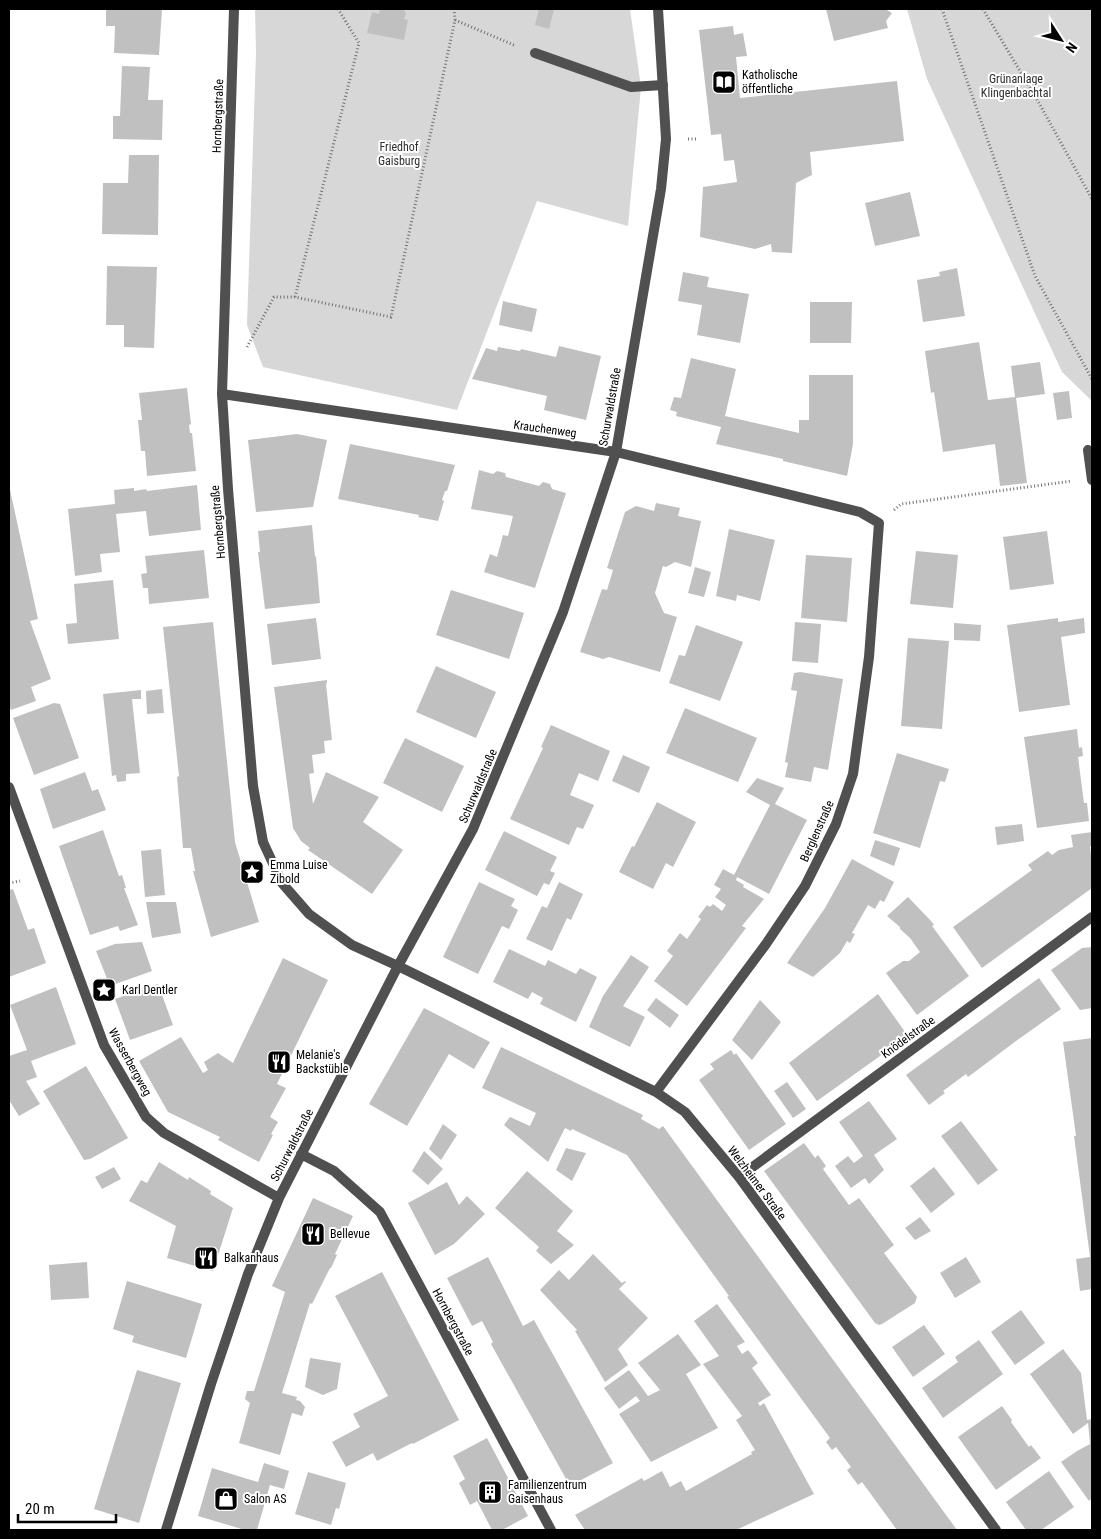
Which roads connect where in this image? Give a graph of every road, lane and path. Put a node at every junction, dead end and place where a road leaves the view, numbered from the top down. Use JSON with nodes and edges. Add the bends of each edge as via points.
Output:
{"nodes":[{"id":1,"x":234,"y":9,"type":"edge"},
{"id":2,"x":338,"y":9,"type":"edge"},
{"id":3,"x":454,"y":9,"type":"edge"},
{"id":4,"x":658,"y":9,"type":"edge"},
{"id":5,"x":942,"y":9,"type":"edge"},
{"id":6,"x":982,"y":9,"type":"edge"},
{"id":7,"x":455,"y":20,"type":"junction"},
{"id":8,"x":535,"y":53,"type":"joint"},
{"id":9,"x":663,"y":85,"type":"junction"},
{"id":10,"x":1092,"y":199,"type":"edge"},
{"id":11,"x":295,"y":297,"type":"junction"},
{"id":12,"x":243,"y":354,"type":"dead end"},
{"id":13,"x":1092,"y":378,"type":"edge"},
{"id":14,"x":222,"y":394,"type":"junction"},
{"id":15,"x":1088,"y":450,"type":"dead end"},
{"id":16,"x":616,"y":452,"type":"junction"},
{"id":17,"x":1092,"y":479,"type":"edge"},
{"id":18,"x":879,"y":524,"type":"junction"},
{"id":19,"x":9,"y":787,"type":"edge"},
{"id":20,"x":1092,"y":917,"type":"edge"},
{"id":21,"x":398,"y":966,"type":"junction"},
{"id":22,"x":656,"y":1092,"type":"junction"},
{"id":23,"x":301,"y":1154,"type":"junction"},
{"id":24,"x":738,"y":1177,"type":"junction"},
{"id":25,"x":280,"y":1198,"type":"junction"},
{"id":26,"x":166,"y":1530,"type":"edge"},
{"id":27,"x":551,"y":1530,"type":"edge"},
{"id":28,"x":996,"y":1530,"type":"edge"}],
"edges":[{"from":1,"to":14,"type":"street","name":"Hornbergstraße"},
{"from":2,"to":11,"type":"path","via":[[358,43]]},
{"from":3,"to":7,"type":"path"},
{"from":4,"to":9,"type":"street","name":"Schurwaldstraße"},
{"from":5,"to":13,"type":"path","via":[[1035,276]]},
{"from":6,"to":10,"type":"path"},
{"from":7,"to":8,"type":"path"},
{"from":7,"to":11,"type":"path","via":[[391,317]]},
{"from":8,"to":9,"type":"street","via":[[631,87]]},
{"from":9,"to":16,"type":"street","name":"Schurwaldstraße","via":[[666,139],[661,189]]},
{"from":11,"to":12,"type":"path","via":[[274,297]]},
{"from":14,"to":16,"type":"street","name":"Krauchenweg"},
{"from":14,"to":21,"type":"street","name":"Hornbergstraße","via":[[253,786],[263,842],[282,883],[309,914],[352,945]]},
{"from":15,"to":17,"type":"street"},
{"from":16,"to":18,"type":"street","name":"Krauchenweg","via":[[860,512]]},
{"from":16,"to":21,"type":"street","name":"Schurwaldstraße","via":[[563,612],[473,830]]},
{"from":17,"to":18,"type":"path","via":[[901,504]]},
{"from":18,"to":22,"type":"street","name":"Berglenstraße","via":[[869,657],[853,774],[836,824],[806,886]]},
{"from":19,"to":25,"type":"street","name":"Wasserbergweg","via":[[104,1045],[146,1117],[164,1133]]},
{"from":20,"to":24,"type":"street","name":"Knödelstraße"},
{"from":21,"to":22,"type":"street","name":"Welzheimer Straße"},
{"from":21,"to":23,"type":"street","name":"Schurwaldstraße"},
{"from":22,"to":24,"type":"street","name":"Welzheimer Straße","via":[[685,1112]]},
{"from":23,"to":25,"type":"street","name":"Schurwaldstraße"},
{"from":23,"to":27,"type":"street","name":"Hornbergstraße","via":[[334,1171],[380,1212]]},
{"from":24,"to":28,"type":"street","name":"Welzheimer Straße"},
{"from":25,"to":26,"type":"street","name":"Schurwaldstraße","via":[[248,1274]]}]}
